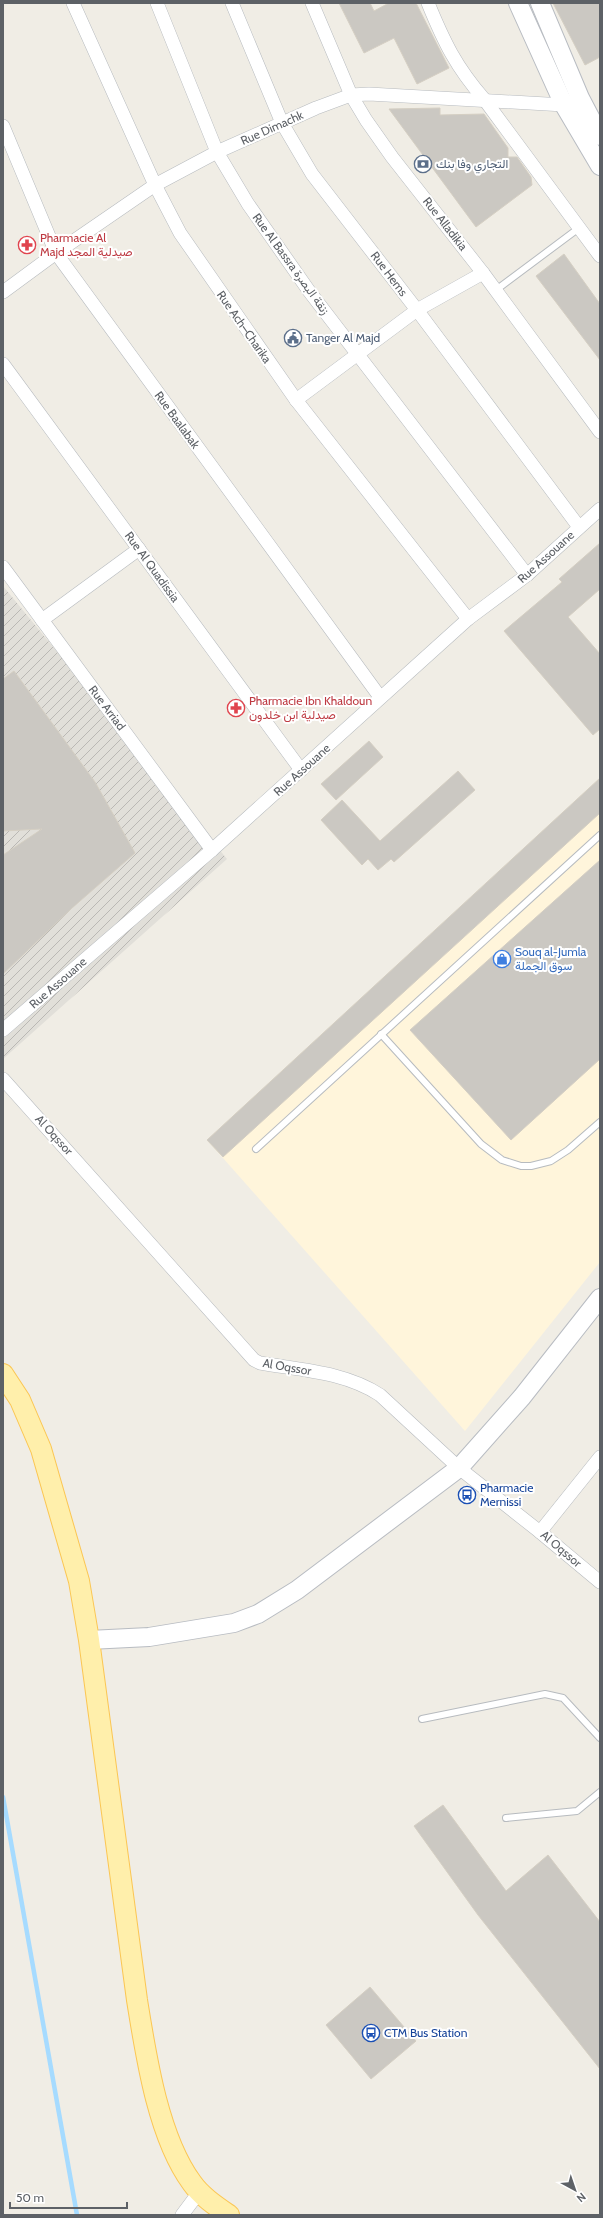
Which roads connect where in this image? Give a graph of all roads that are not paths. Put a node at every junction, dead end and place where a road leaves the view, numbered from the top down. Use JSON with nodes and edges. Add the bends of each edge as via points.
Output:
{"nodes":[{"id":1,"x":73,"y":3,"type":"edge"},
{"id":2,"x":157,"y":3,"type":"edge"},
{"id":3,"x":232,"y":3,"type":"edge"},
{"id":4,"x":312,"y":3,"type":"edge"},
{"id":5,"x":428,"y":3,"type":"edge"},
{"id":6,"x":518,"y":3,"type":"edge"},
{"id":7,"x":540,"y":3,"type":"edge"},
{"id":8,"x":351,"y":95,"type":"junction"},
{"id":9,"x":484,"y":99,"type":"junction"},
{"id":10,"x":572,"y":101,"type":"junction"},
{"id":11,"x":282,"y":123,"type":"junction"},
{"id":12,"x":3,"y":126,"type":"edge"},
{"id":13,"x":600,"y":136,"type":"edge"},
{"id":14,"x":217,"y":152,"type":"junction"},
{"id":15,"x":600,"y":166,"type":"edge"},
{"id":16,"x":155,"y":185,"type":"junction"},
{"id":17,"x":579,"y":228,"type":"junction"},
{"id":18,"x":56,"y":253,"type":"junction"},
{"id":19,"x":600,"y":256,"type":"edge"},
{"id":20,"x":483,"y":273,"type":"junction"},
{"id":21,"x":496,"y":290,"type":"junction"},
{"id":22,"x":3,"y":292,"type":"edge"},
{"id":23,"x":417,"y":310,"type":"junction"},
{"id":24,"x":357,"y":355,"type":"junction"},
{"id":25,"x":3,"y":364,"type":"edge"},
{"id":26,"x":296,"y":400,"type":"junction"},
{"id":27,"x":600,"y":432,"type":"edge"},
{"id":28,"x":600,"y":509,"type":"edge"},
{"id":29,"x":579,"y":527,"type":"junction"},
{"id":30,"x":139,"y":549,"type":"junction"},
{"id":31,"x":3,"y":567,"type":"edge"},
{"id":32,"x":527,"y":575,"type":"junction"},
{"id":33,"x":468,"y":619,"type":"junction"},
{"id":34,"x":42,"y":620,"type":"junction"},
{"id":35,"x":380,"y":697,"type":"junction"},
{"id":36,"x":302,"y":770,"type":"junction"},
{"id":37,"x":600,"y":834,"type":"edge"},
{"id":38,"x":212,"y":850,"type":"junction"},
{"id":39,"x":3,"y":1030,"type":"edge"},
{"id":40,"x":381,"y":1034,"type":"junction"},
{"id":41,"x":3,"y":1079,"type":"edge"},
{"id":42,"x":600,"y":1122,"type":"edge"},
{"id":43,"x":256,"y":1149,"type":"dead end"},
{"id":44,"x":600,"y":1298,"type":"edge"},
{"id":45,"x":3,"y":1374,"type":"edge"},
{"id":46,"x":598,"y":1462,"type":"edge"},
{"id":47,"x":459,"y":1468,"type":"junction"},
{"id":48,"x":540,"y":1532,"type":"junction"},
{"id":49,"x":600,"y":1582,"type":"edge"},
{"id":50,"x":89,"y":1640,"type":"junction"},
{"id":51,"x":422,"y":1719,"type":"dead end"},
{"id":52,"x":600,"y":1738,"type":"edge"},
{"id":53,"x":600,"y":1792,"type":"edge"},
{"id":54,"x":506,"y":1818,"type":"dead end"},
{"id":55,"x":200,"y":2191,"type":"junction"},
{"id":56,"x":182,"y":2215,"type":"edge"},
{"id":57,"x":229,"y":2215,"type":"edge"}],
"edges":[{"from":1,"to":16,"type":"street","name":"Rue Ach–Charika"},
{"from":2,"to":14,"type":"street","name":"Rue Al Bassra زنقة البصرة"},
{"from":3,"to":11,"type":"street","name":"Rue Hems"},
{"from":4,"to":8,"type":"street","name":"Rue Alladikia"},
{"from":5,"to":9,"type":"street","via":[[454,60]]},
{"from":6,"to":10,"type":"street"},
{"from":7,"to":10,"type":"street"},
{"from":8,"to":9,"type":"street","name":"Rue Dimachk"},
{"from":8,"to":11,"type":"street","name":"Rue Dimachk"},
{"from":8,"to":20,"type":"street","name":"Rue Alladikia","via":[[392,157]]},
{"from":9,"to":10,"type":"street","name":"Rue Dimachk"},
{"from":9,"to":17,"type":"street"},
{"from":10,"to":13,"type":"street"},
{"from":10,"to":15,"type":"street"},
{"from":11,"to":14,"type":"street","name":"Rue Dimachk"},
{"from":11,"to":23,"type":"street","name":"Rue Hems","via":[[312,174]]},
{"from":12,"to":18,"type":"street","name":"Rue Baalabak"},
{"from":14,"to":16,"type":"street","name":"Rue Dimachk"},
{"from":14,"to":24,"type":"street","name":"Rue Al Bassra زنقة البصرة","via":[[248,204]]},
{"from":16,"to":18,"type":"street","name":"Rue Dimachk"},
{"from":16,"to":26,"type":"street","name":"Rue Ach–Charika","via":[[180,233]]},
{"from":17,"to":19,"type":"street"},
{"from":17,"to":21,"type":"lane"},
{"from":18,"to":22,"type":"street","name":"Rue Dimachk"},
{"from":18,"to":35,"type":"street","name":"Rue Baalabak"},
{"from":20,"to":21,"type":"street","name":"Rue Alladikia"},
{"from":20,"to":23,"type":"street"},
{"from":21,"to":27,"type":"street","name":"Rue Alladikia"},
{"from":23,"to":24,"type":"street"},
{"from":23,"to":29,"type":"street","name":"Rue Hems"},
{"from":24,"to":26,"type":"street"},
{"from":24,"to":32,"type":"street","name":"Rue Al Bassra زنقة البصرة"},
{"from":25,"to":30,"type":"street","name":"Rue Al Quadissia"},
{"from":26,"to":33,"type":"street","name":"Rue Ach–Charika"},
{"from":28,"to":29,"type":"street","name":"Rue Assouane"},
{"from":29,"to":32,"type":"street","name":"Rue Assouane"},
{"from":30,"to":34,"type":"street"},
{"from":30,"to":36,"type":"street","name":"Rue Al Quadissia"},
{"from":31,"to":34,"type":"street","name":"Rue Arriad"},
{"from":32,"to":33,"type":"street","name":"Rue Assouane"},
{"from":33,"to":35,"type":"street","name":"Rue Assouane"},
{"from":34,"to":38,"type":"street","name":"Rue Arriad"},
{"from":35,"to":36,"type":"street","name":"Rue Assouane"},
{"from":36,"to":38,"type":"street","name":"Rue Assouane"},
{"from":37,"to":40,"type":"lane"},
{"from":38,"to":39,"type":"street","name":"Rue Assouane"},
{"from":40,"to":42,"type":"lane","via":[[484,1147],[502,1160],[521,1166],[551,1161]]},
{"from":40,"to":43,"type":"lane"},
{"from":41,"to":47,"type":"street","name":"Al Oqssor","via":[[254,1360],[347,1378],[368,1386]]},
{"from":44,"to":47,"type":"street","via":[[522,1397]]},
{"from":45,"to":50,"type":"main road","via":[[20,1400],[41,1449],[79,1581]]},
{"from":46,"to":48,"type":"street"},
{"from":47,"to":48,"type":"street","name":"Al Oqssor"},
{"from":47,"to":50,"type":"street","via":[[309,1582],[258,1614],[234,1623],[205,1629],[149,1637]]},
{"from":48,"to":49,"type":"street","name":"Al Oqssor"},
{"from":50,"to":55,"type":"main road","via":[[144,2048],[173,2150],[192,2183]]},
{"from":51,"to":52,"type":"lane","via":[[545,1694],[563,1698]]},
{"from":53,"to":54,"type":"lane","via":[[577,1811]]},
{"from":55,"to":56,"type":"street"},
{"from":55,"to":57,"type":"main road","via":[[214,2206]]}]}
